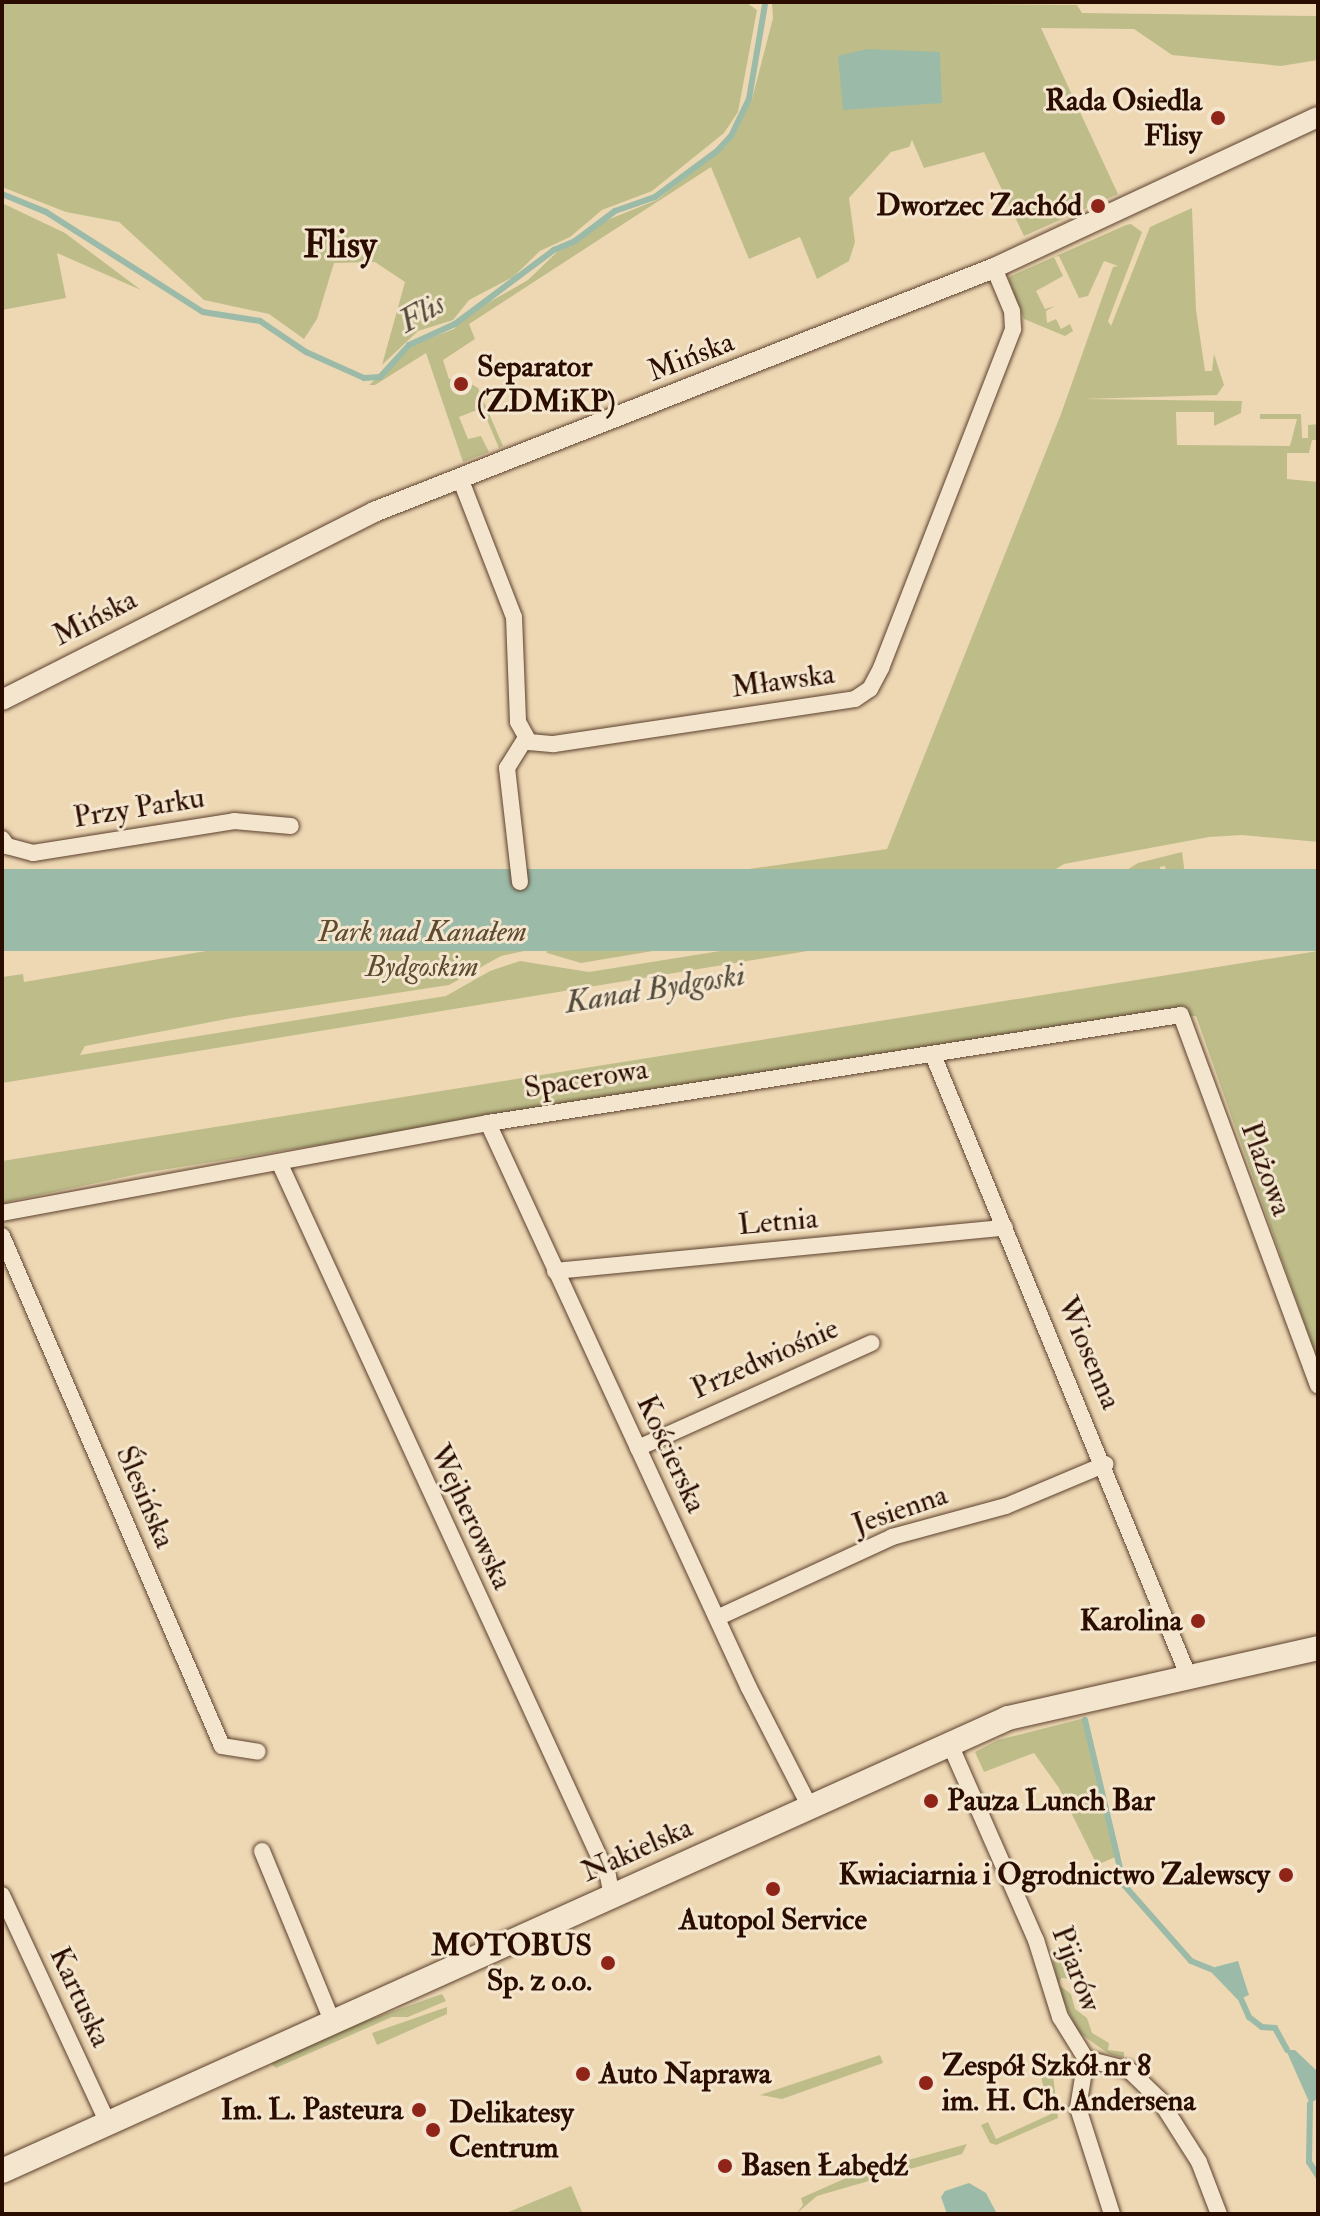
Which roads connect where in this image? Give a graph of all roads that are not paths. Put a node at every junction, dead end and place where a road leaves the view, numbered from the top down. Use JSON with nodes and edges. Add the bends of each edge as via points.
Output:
{"nodes":[{"id":1,"x":1318,"y":117,"type":"edge"},
{"id":2,"x":994,"y":268,"type":"junction"},
{"id":3,"x":460,"y":478,"type":"junction"},
{"id":4,"x":2,"y":700,"type":"edge"},
{"id":5,"x":525,"y":739,"type":"junction"},
{"id":6,"x":291,"y":826,"type":"dead end"},
{"id":7,"x":2,"y":839,"type":"edge"},
{"id":8,"x":520,"y":882,"type":"dead end"},
{"id":9,"x":1181,"y":1015,"type":"joint"},
{"id":10,"x":933,"y":1055,"type":"junction"},
{"id":11,"x":488,"y":1123,"type":"junction"},
{"id":12,"x":279,"y":1162,"type":"junction"},
{"id":13,"x":2,"y":1213,"type":"edge"},
{"id":14,"x":1005,"y":1228,"type":"junction"},
{"id":15,"x":2,"y":1236,"type":"edge"},
{"id":16,"x":555,"y":1271,"type":"junction"},
{"id":17,"x":872,"y":1343,"type":"dead end"},
{"id":18,"x":1318,"y":1386,"type":"edge"},
{"id":19,"x":638,"y":1448,"type":"junction"},
{"id":20,"x":1106,"y":1464,"type":"junction"},
{"id":21,"x":717,"y":1618,"type":"junction"},
{"id":22,"x":1318,"y":1648,"type":"edge"},
{"id":23,"x":1188,"y":1675,"type":"junction"},
{"id":24,"x":949,"y":1742,"type":"junction"},
{"id":25,"x":258,"y":1752,"type":"dead end"},
{"id":26,"x":810,"y":1807,"type":"junction"},
{"id":27,"x":262,"y":1851,"type":"dead end"},
{"id":28,"x":2,"y":1895,"type":"edge"},
{"id":29,"x":612,"y":1896,"type":"junction"},
{"id":30,"x":332,"y":2021,"type":"junction"},
{"id":31,"x":1086,"y":2059,"type":"junction"},
{"id":32,"x":108,"y":2123,"type":"junction"},
{"id":33,"x":2,"y":2171,"type":"edge"},
{"id":34,"x":1112,"y":2214,"type":"edge"},
{"id":35,"x":1219,"y":2214,"type":"edge"}],
"edges":[{"from":1,"to":2,"type":"street","name":"Mińska"},
{"from":2,"to":3,"type":"street","name":"Mińska"},
{"from":2,"to":5,"type":"street","name":"Mławska","via":[[1012,311],[1013,329],[870,689],[841,703],[554,744]]},
{"from":3,"to":4,"type":"street","name":"Mińska","via":[[352,522]]},
{"from":3,"to":5,"type":"street","via":[[514,617],[517,712]]},
{"from":5,"to":8,"type":"street","via":[[507,768]]},
{"from":6,"to":7,"type":"street","name":"Przy Parku","via":[[234,821],[33,853],[7,846]]},
{"from":9,"to":10,"type":"street","name":"Spacerowa"},
{"from":9,"to":18,"type":"street","name":"Plażowa"},
{"from":10,"to":11,"type":"street","name":"Spacerowa"},
{"from":10,"to":14,"type":"street","name":"Wiosenna"},
{"from":11,"to":12,"type":"street","name":"Spacerowa"},
{"from":11,"to":16,"type":"street","name":"Kościerska"},
{"from":12,"to":13,"type":"street","name":"Spacerowa"},
{"from":12,"to":29,"type":"street","name":"Wejherowska","via":[[608,1876]]},
{"from":14,"to":16,"type":"street","name":"Letnia"},
{"from":14,"to":20,"type":"street","name":"Wiosenna"},
{"from":15,"to":25,"type":"street","name":"Ślesińska","via":[[222,1746]]},
{"from":16,"to":19,"type":"street","name":"Kościerska"},
{"from":17,"to":19,"type":"street","name":"Przedwiośnie"},
{"from":19,"to":21,"type":"street","name":"Kościerska"},
{"from":20,"to":21,"type":"street","name":"Jesienna","via":[[1006,1506],[892,1537]]},
{"from":20,"to":23,"type":"street","name":"Wiosenna"},
{"from":21,"to":26,"type":"street","name":"Kościerska"},
{"from":22,"to":23,"type":"main road","name":"Nakielska"},
{"from":23,"to":24,"type":"main road","name":"Nakielska","via":[[1049,1705]]},
{"from":24,"to":26,"type":"main road","name":"Nakielska"},
{"from":24,"to":31,"type":"street","name":"Pijarów","via":[[1036,1940],[1060,2017]]},
{"from":26,"to":29,"type":"main road","name":"Nakielska"},
{"from":27,"to":30,"type":"street"},
{"from":28,"to":32,"type":"street","name":"Kartuska"},
{"from":29,"to":30,"type":"main road","name":"Nakielska"},
{"from":30,"to":32,"type":"main road","name":"Nakielska"},
{"from":31,"to":34,"type":"street","via":[[1078,2108]]},
{"from":31,"to":35,"type":"street","name":"Pijarów","via":[[1129,2070],[1159,2099],[1199,2162]]},
{"from":32,"to":33,"type":"main road","name":"Nakielska"}]}
